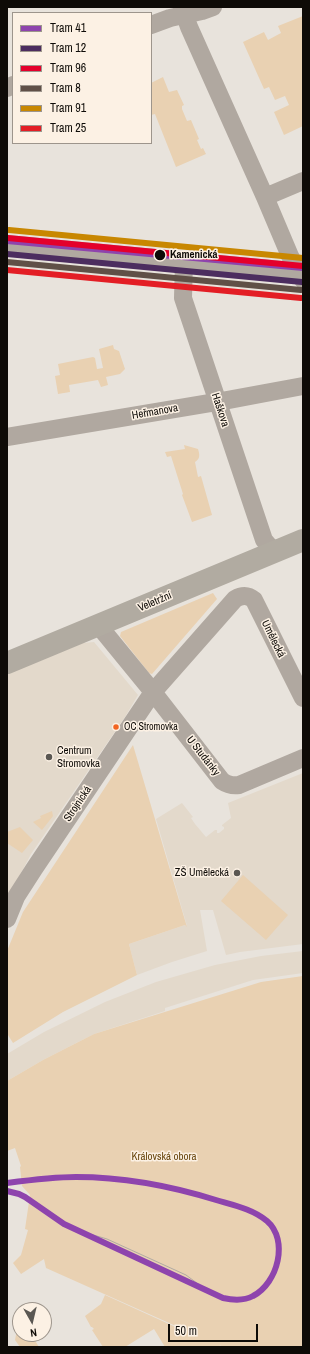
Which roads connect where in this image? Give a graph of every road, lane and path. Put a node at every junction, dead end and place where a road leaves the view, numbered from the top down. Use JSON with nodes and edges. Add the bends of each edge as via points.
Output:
{"nodes":[{"id":1,"x":213,"y":7,"type":"edge"},
{"id":2,"x":183,"y":11,"type":"edge"},
{"id":3,"x":152,"y":25,"type":"edge"},
{"id":4,"x":303,"y":181,"type":"edge"},
{"id":5,"x":265,"y":197,"type":"junction"},
{"id":6,"x":7,"y":244,"type":"edge"},
{"id":7,"x":184,"y":260,"type":"junction"},
{"id":8,"x":302,"y":274,"type":"edge"},
{"id":9,"x":303,"y":386,"type":"edge"},
{"id":10,"x":217,"y":402,"type":"junction"},
{"id":11,"x":7,"y":437,"type":"edge"},
{"id":12,"x":303,"y":540,"type":"edge"},
{"id":13,"x":279,"y":550,"type":"junction"},
{"id":14,"x":233,"y":601,"type":"joint"},
{"id":15,"x":99,"y":626,"type":"junction"},
{"id":16,"x":7,"y":663,"type":"edge"},
{"id":17,"x":153,"y":692,"type":"junction"},
{"id":18,"x":303,"y":698,"type":"edge"},
{"id":19,"x":303,"y":758,"type":"edge"},
{"id":20,"x":7,"y":918,"type":"edge"}],
"edges":[{"from":1,"to":2,"type":"street","via":[[202,11]]},
{"from":2,"to":3,"type":"street"},
{"from":2,"to":5,"type":"street"},
{"from":4,"to":5,"type":"street"},
{"from":5,"to":8,"type":"street","via":[[290,256]]},
{"from":6,"to":7,"type":"street"},
{"from":7,"to":8,"type":"street"},
{"from":7,"to":10,"type":"street","name":"Haškova","via":[[183,298]]},
{"from":9,"to":10,"type":"street","name":"Heřmanova"},
{"from":10,"to":11,"type":"street","name":"Heřmanova"},
{"from":10,"to":13,"type":"street","name":"Haškova","via":[[264,540],[270,547]]},
{"from":12,"to":13,"type":"main road","name":"Veletržní"},
{"from":13,"to":15,"type":"main road","name":"Veletržní"},
{"from":14,"to":17,"type":"street","name":"Strojnická"},
{"from":14,"to":18,"type":"street","name":"Umělecká","via":[[243,596],[254,600]]},
{"from":15,"to":16,"type":"main road","name":"Veletržní"},
{"from":15,"to":17,"type":"street","name":"U Studánky"},
{"from":17,"to":19,"type":"street","name":"U Studánky","via":[[226,784],[239,785]]},
{"from":17,"to":20,"type":"street","name":"Strojnická","via":[[16,897]]}]}
